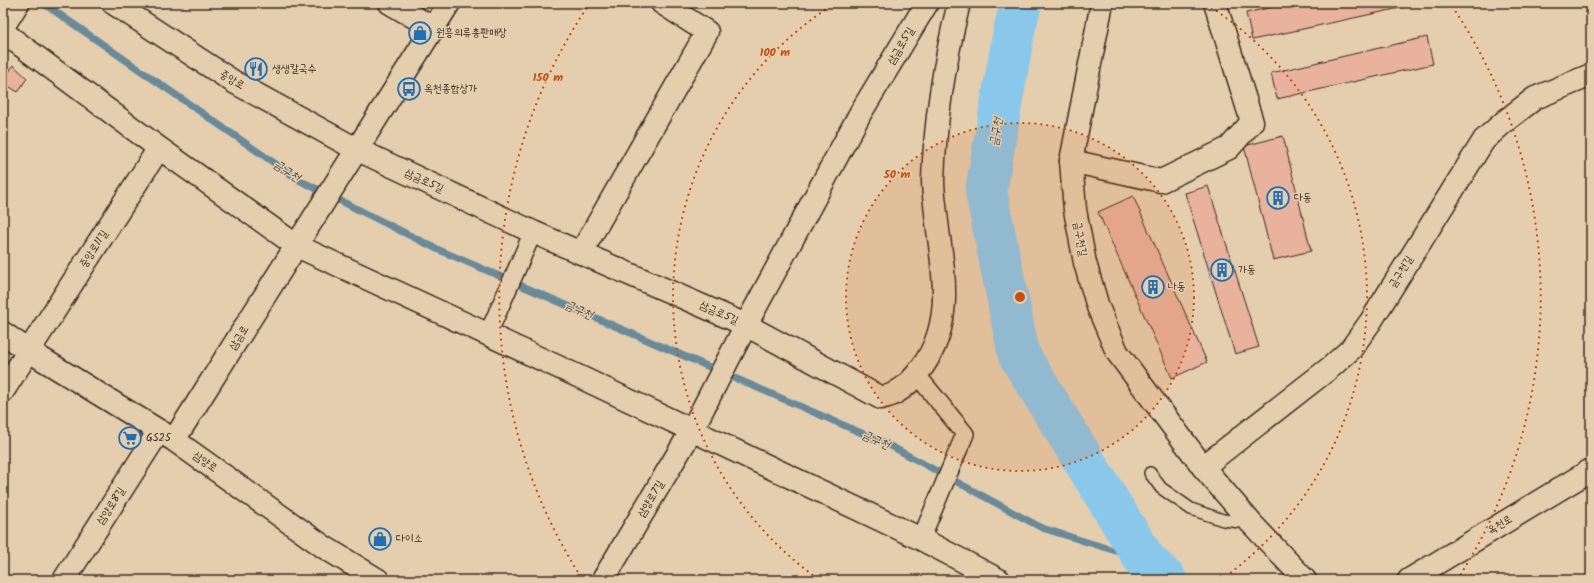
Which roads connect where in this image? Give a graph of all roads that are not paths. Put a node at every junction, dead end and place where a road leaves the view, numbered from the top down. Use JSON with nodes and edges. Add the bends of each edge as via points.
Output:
{"nodes":[{"id":1,"x":18,"y":3,"type":"edge"},
{"id":2,"x":113,"y":3,"type":"edge"},
{"id":3,"x":390,"y":3,"type":"edge"},
{"id":4,"x":449,"y":3,"type":"edge"},
{"id":5,"x":662,"y":3,"type":"edge"},
{"id":6,"x":927,"y":3,"type":"edge"},
{"id":7,"x":959,"y":3,"type":"edge"},
{"id":8,"x":1102,"y":3,"type":"edge"},
{"id":9,"x":1215,"y":3,"type":"edge"},
{"id":10,"x":3,"y":27,"type":"edge"},
{"id":11,"x":433,"y":28,"type":"junction"},
{"id":12,"x":3,"y":32,"type":"edge"},
{"id":13,"x":1591,"y":75,"type":"edge"},
{"id":14,"x":159,"y":148,"type":"junction"},
{"id":15,"x":352,"y":157,"type":"junction"},
{"id":16,"x":1071,"y":161,"type":"junction"},
{"id":17,"x":533,"y":232,"type":"junction"},
{"id":18,"x":301,"y":241,"type":"junction"},
{"id":19,"x":581,"y":253,"type":"junction"},
{"id":20,"x":742,"y":332,"type":"junction"},
{"id":21,"x":3,"y":333,"type":"edge"},
{"id":22,"x":488,"y":334,"type":"junction"},
{"id":23,"x":29,"y":350,"type":"junction"},
{"id":24,"x":917,"y":375,"type":"junction"},
{"id":25,"x":3,"y":391,"type":"edge"},
{"id":26,"x":696,"y":423,"type":"junction"},
{"id":27,"x":167,"y":436,"type":"junction"},
{"id":28,"x":1202,"y":467,"type":"junction"},
{"id":29,"x":1591,"y":470,"type":"edge"},
{"id":30,"x":1150,"y":473,"type":"dead end"},
{"id":31,"x":1251,"y":523,"type":"junction"},
{"id":32,"x":921,"y":539,"type":"junction"},
{"id":33,"x":64,"y":580,"type":"edge"},
{"id":34,"x":378,"y":580,"type":"edge"},
{"id":35,"x":603,"y":580,"type":"edge"},
{"id":36,"x":1000,"y":580,"type":"edge"},
{"id":37,"x":1304,"y":580,"type":"edge"},
{"id":38,"x":1409,"y":580,"type":"edge"}],
"edges":[{"from":1,"to":10,"type":"street"},
{"from":2,"to":15,"type":"street","name":"중앙로"},
{"from":3,"to":11,"type":"street"},
{"from":4,"to":11,"type":"street"},
{"from":5,"to":19,"type":"street","via":[[707,32]]},
{"from":6,"to":20,"type":"street","name":"삼금로5길","via":[[861,112]]},
{"from":7,"to":24,"type":"street","via":[[936,129],[933,182],[945,310],[930,356]]},
{"from":8,"to":16,"type":"street","name":"금구천길"},
{"from":9,"to":16,"type":"street","via":[[1252,122],[1234,143],[1229,148],[1161,181]]},
{"from":11,"to":15,"type":"street"},
{"from":12,"to":14,"type":"street"},
{"from":13,"to":28,"type":"street","name":"금구천길","via":[[1535,98],[1484,140],[1351,349]]},
{"from":14,"to":18,"type":"street"},
{"from":14,"to":23,"type":"street","name":"중앙로11길"},
{"from":15,"to":17,"type":"street","name":"삼금로5길"},
{"from":15,"to":18,"type":"street","name":"삼금로"},
{"from":16,"to":28,"type":"street","name":"금구천길","via":[[1075,210],[1085,263],[1098,307],[1117,352]]},
{"from":17,"to":19,"type":"street","name":"삼금로5길"},
{"from":17,"to":22,"type":"street"},
{"from":18,"to":22,"type":"street"},
{"from":18,"to":27,"type":"street","name":"삼금로"},
{"from":19,"to":20,"type":"street","name":"삼금로5길"},
{"from":20,"to":24,"type":"street","via":[[881,398],[894,394]]},
{"from":20,"to":26,"type":"street","name":"삼양로7길"},
{"from":21,"to":23,"type":"street","name":"삼양로"},
{"from":22,"to":26,"type":"street"},
{"from":23,"to":25,"type":"street"},
{"from":23,"to":27,"type":"street","name":"삼양로"},
{"from":24,"to":32,"type":"street","via":[[965,434]]},
{"from":26,"to":32,"type":"street"},
{"from":26,"to":35,"type":"street","name":"삼양로7길"},
{"from":27,"to":33,"type":"street","name":"삼양로8길"},
{"from":27,"to":34,"type":"street","name":"삼양로","via":[[324,547]]},
{"from":28,"to":31,"type":"street","name":"금구천길"},
{"from":29,"to":38,"type":"street","name":"옥천로"},
{"from":30,"to":31,"type":"lane","via":[[1162,488],[1191,509],[1223,520]]},
{"from":31,"to":37,"type":"street","name":"금구천길"},
{"from":32,"to":36,"type":"street"}]}
